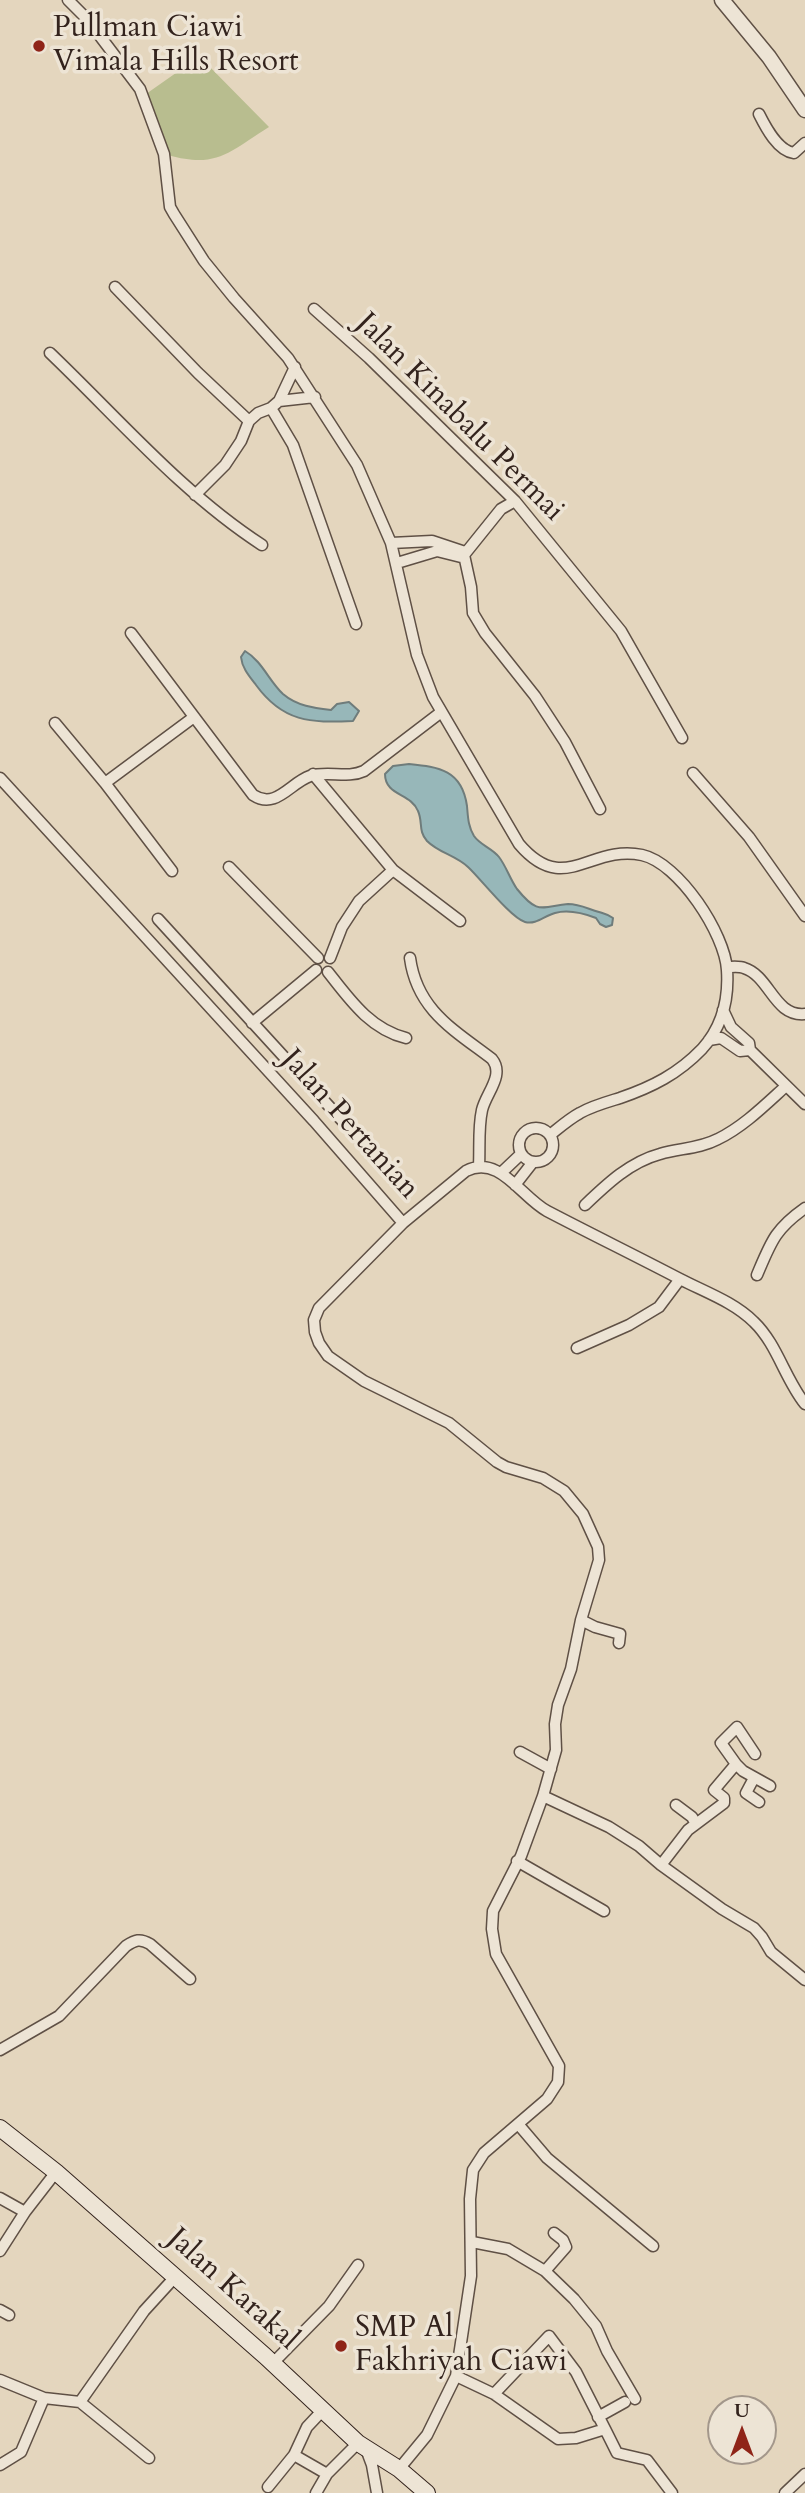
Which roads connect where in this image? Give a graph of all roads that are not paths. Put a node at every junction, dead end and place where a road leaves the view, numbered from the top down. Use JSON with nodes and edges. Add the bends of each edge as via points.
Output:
{"nodes":[{"id":1,"x":68,"y":0,"type":"edge"},
{"id":2,"x":723,"y":0,"type":"edge"},
{"id":3,"x":805,"y":110,"type":"edge"},
{"id":4,"x":759,"y":114,"type":"dead end"},
{"id":5,"x":805,"y":144,"type":"edge"},
{"id":6,"x":115,"y":287,"type":"dead end"},
{"id":7,"x":314,"y":309,"type":"dead end"},
{"id":8,"x":50,"y":353,"type":"dead end"},
{"id":9,"x":295,"y":367,"type":"junction"},
{"id":10,"x":315,"y":397,"type":"junction"},
{"id":11,"x":275,"y":405,"type":"junction"},
{"id":12,"x":249,"y":421,"type":"junction"},
{"id":13,"x":195,"y":495,"type":"junction"},
{"id":14,"x":515,"y":501,"type":"junction"},
{"id":15,"x":391,"y":543,"type":"junction"},
{"id":16,"x":262,"y":545,"type":"dead end"},
{"id":17,"x":464,"y":554,"type":"junction"},
{"id":18,"x":397,"y":563,"type":"junction"},
{"id":19,"x":356,"y":624,"type":"dead end"},
{"id":20,"x":131,"y":633,"type":"dead end"},
{"id":21,"x":440,"y":713,"type":"junction"},
{"id":22,"x":194,"y":717,"type":"junction"},
{"id":23,"x":55,"y":723,"type":"dead end"},
{"id":24,"x":682,"y":738,"type":"dead end"},
{"id":25,"x":693,"y":773,"type":"dead end"},
{"id":26,"x":313,"y":774,"type":"junction"},
{"id":27,"x":0,"y":778,"type":"edge"},
{"id":28,"x":105,"y":783,"type":"junction"},
{"id":29,"x":600,"y":809,"type":"dead end"},
{"id":30,"x":229,"y":867,"type":"dead end"},
{"id":31,"x":393,"y":870,"type":"junction"},
{"id":32,"x":172,"y":871,"type":"dead end"},
{"id":33,"x":805,"y":916,"type":"edge"},
{"id":34,"x":158,"y":919,"type":"dead end"},
{"id":35,"x":460,"y":921,"type":"dead end"},
{"id":36,"x":324,"y":958,"type":"junction"},
{"id":37,"x":410,"y":958,"type":"dead end"},
{"id":38,"x":727,"y":967,"type":"junction"},
{"id":39,"x":316,"y":970,"type":"junction"},
{"id":40,"x":328,"y":972,"type":"junction"},
{"id":41,"x":723,"y":1010,"type":"junction"},
{"id":42,"x":805,"y":1014,"type":"edge"},
{"id":43,"x":253,"y":1023,"type":"junction"},
{"id":44,"x":406,"y":1038,"type":"dead end"},
{"id":45,"x":709,"y":1040,"type":"junction"},
{"id":46,"x":750,"y":1050,"type":"junction"},
{"id":47,"x":786,"y":1086,"type":"junction"},
{"id":48,"x":805,"y":1104,"type":"edge"},
{"id":49,"x":550,"y":1135,"type":"junction"},
{"id":50,"x":520,"y":1155,"type":"junction"},
{"id":51,"x":533,"y":1162,"type":"junction"},
{"id":52,"x":479,"y":1166,"type":"junction"},
{"id":53,"x":500,"y":1173,"type":"junction"},
{"id":54,"x":401,"y":1185,"type":"dead end"},
{"id":55,"x":514,"y":1185,"type":"junction"},
{"id":56,"x":585,"y":1205,"type":"dead end"},
{"id":57,"x":805,"y":1208,"type":"edge"},
{"id":58,"x":403,"y":1223,"type":"junction"},
{"id":59,"x":757,"y":1275,"type":"dead end"},
{"id":60,"x":680,"y":1279,"type":"junction"},
{"id":61,"x":577,"y":1348,"type":"dead end"},
{"id":62,"x":805,"y":1404,"type":"edge"},
{"id":63,"x":581,"y":1620,"type":"junction"},
{"id":64,"x":619,"y":1643,"type":"dead end"},
{"id":65,"x":520,"y":1752,"type":"dead end"},
{"id":66,"x":755,"y":1754,"type":"dead end"},
{"id":67,"x":736,"y":1764,"type":"junction"},
{"id":68,"x":551,"y":1769,"type":"junction"},
{"id":69,"x":754,"y":1778,"type":"junction"},
{"id":70,"x":770,"y":1786,"type":"dead end"},
{"id":71,"x":543,"y":1796,"type":"junction"},
{"id":72,"x":760,"y":1802,"type":"dead end"},
{"id":73,"x":676,"y":1805,"type":"dead end"},
{"id":74,"x":696,"y":1824,"type":"junction"},
{"id":75,"x":517,"y":1861,"type":"junction"},
{"id":76,"x":661,"y":1865,"type":"junction"},
{"id":77,"x":604,"y":1911,"type":"dead end"},
{"id":78,"x":190,"y":1979,"type":"dead end"},
{"id":79,"x":805,"y":1980,"type":"edge"},
{"id":80,"x":0,"y":2050,"type":"edge"},
{"id":81,"x":518,"y":2124,"type":"junction"},
{"id":82,"x":0,"y":2128,"type":"edge"},
{"id":83,"x":56,"y":2172,"type":"junction"},
{"id":84,"x":0,"y":2198,"type":"edge"},
{"id":85,"x":25,"y":2211,"type":"junction"},
{"id":86,"x":554,"y":2233,"type":"dead end"},
{"id":87,"x":472,"y":2242,"type":"junction"},
{"id":88,"x":653,"y":2246,"type":"dead end"},
{"id":89,"x":0,"y":2251,"type":"edge"},
{"id":90,"x":358,"y":2264,"type":"dead end"},
{"id":91,"x":545,"y":2271,"type":"junction"},
{"id":92,"x":175,"y":2277,"type":"junction"},
{"id":93,"x":273,"y":2364,"type":"junction"},
{"id":94,"x":456,"y":2376,"type":"junction"},
{"id":95,"x":0,"y":2380,"type":"edge"},
{"id":96,"x":494,"y":2394,"type":"junction"},
{"id":97,"x":44,"y":2398,"type":"junction"},
{"id":98,"x":80,"y":2402,"type":"junction"},
{"id":99,"x":323,"y":2410,"type":"junction"},
{"id":100,"x":598,"y":2417,"type":"junction"},
{"id":101,"x":605,"y":2429,"type":"junction"},
{"id":102,"x":362,"y":2446,"type":"junction"},
{"id":103,"x":294,"y":2455,"type":"junction"},
{"id":104,"x":149,"y":2458,"type":"dead end"},
{"id":105,"x":0,"y":2465,"type":"edge"},
{"id":106,"x":399,"y":2469,"type":"junction"},
{"id":107,"x":327,"y":2474,"type":"junction"},
{"id":108,"x":805,"y":2474,"type":"edge"},
{"id":109,"x":268,"y":2487,"type":"dead end"},
{"id":110,"x":316,"y":2493,"type":"edge"},
{"id":111,"x":377,"y":2493,"type":"edge"},
{"id":112,"x":426,"y":2493,"type":"edge"},
{"id":113,"x":673,"y":2493,"type":"edge"},
{"id":114,"x":785,"y":2493,"type":"edge"}],
"edges":[{"from":1,"to":9,"type":"street","via":[[140,89],[164,154],[170,207],[204,261]]},
{"from":2,"to":3,"type":"street"},
{"from":4,"to":5,"type":"street","via":[[785,150],[794,153]]},
{"from":6,"to":12,"type":"street"},
{"from":7,"to":14,"type":"street","name":"Jalan Kinabalu Permai"},
{"from":8,"to":13,"type":"street"},
{"from":9,"to":10,"type":"street"},
{"from":9,"to":11,"type":"street"},
{"from":10,"to":11,"type":"street"},
{"from":10,"to":15,"type":"street","via":[[357,465]]},
{"from":11,"to":12,"type":"street"},
{"from":11,"to":19,"type":"street"},
{"from":12,"to":13,"type":"street","via":[[225,465]]},
{"from":13,"to":16,"type":"street"},
{"from":14,"to":17,"type":"street","via":[[501,509]]},
{"from":14,"to":24,"type":"street","name":"Jalan Kinabalu Permai","via":[[621,631]]},
{"from":15,"to":17,"type":"street","via":[[432,541]]},
{"from":15,"to":18,"type":"street"},
{"from":17,"to":18,"type":"street","via":[[437,551]]},
{"from":17,"to":29,"type":"street","via":[[473,613],[565,742]]},
{"from":18,"to":21,"type":"street","via":[[417,655]]},
{"from":20,"to":22,"type":"street"},
{"from":21,"to":26,"type":"street","via":[[364,771]]},
{"from":21,"to":38,"type":"street","via":[[527,853],[552,868],[626,854],[642,855],[667,867],[702,911]]},
{"from":22,"to":26,"type":"street","via":[[258,799],[275,799]]},
{"from":22,"to":28,"type":"street"},
{"from":23,"to":28,"type":"street"},
{"from":25,"to":33,"type":"street","via":[[749,837]]},
{"from":26,"to":31,"type":"street"},
{"from":27,"to":58,"type":"street","name":"Jalan Pertanian"},
{"from":28,"to":32,"type":"street"},
{"from":30,"to":36,"type":"street"},
{"from":31,"to":35,"type":"street"},
{"from":31,"to":36,"type":"street","via":[[359,901]]},
{"from":34,"to":43,"type":"street"},
{"from":36,"to":39,"type":"street","via":[[315,964]]},
{"from":36,"to":40,"type":"street","via":[[332,966]]},
{"from":37,"to":52,"type":"street","via":[[415,982],[430,1009],[497,1068],[482,1112]]},
{"from":38,"to":41,"type":"street"},
{"from":38,"to":42,"type":"street","via":[[744,967],[783,1008]]},
{"from":39,"to":40,"type":"street"},
{"from":39,"to":43,"type":"street"},
{"from":40,"to":44,"type":"street","via":[[370,1021]]},
{"from":41,"to":45,"type":"street"},
{"from":41,"to":46,"type":"street"},
{"from":43,"to":54,"type":"street"},
{"from":45,"to":46,"type":"street","via":[[721,1038],[740,1051]]},
{"from":45,"to":49,"type":"street","via":[[666,1079],[582,1111]]},
{"from":46,"to":47,"type":"street"},
{"from":47,"to":48,"type":"street"},
{"from":47,"to":56,"type":"street","via":[[720,1138],[643,1160]]},
{"from":49,"to":50,"type":"street","via":[[538,1128],[524,1132],[519,1140]]},
{"from":49,"to":51,"type":"street","via":[[550,1154]]},
{"from":50,"to":51,"type":"street"},
{"from":50,"to":53,"type":"street"},
{"from":51,"to":55,"type":"street"},
{"from":52,"to":53,"type":"street"},
{"from":52,"to":58,"type":"street","name":"Jalan Pertanian","via":[[466,1171]]},
{"from":53,"to":55,"type":"street"},
{"from":55,"to":60,"type":"street","via":[[541,1208]]},
{"from":57,"to":59,"type":"street","via":[[779,1229]]},
{"from":58,"to":63,"type":"street","via":[[319,1308],[314,1320],[319,1343],[328,1356],[364,1381],[449,1423],[497,1462],[543,1478],[564,1491],[583,1514],[598,1547],[599,1560]]},
{"from":60,"to":61,"type":"street","via":[[659,1307]]},
{"from":60,"to":62,"type":"street","via":[[754,1322]]},
{"from":63,"to":64,"type":"street","via":[[620,1634]]},
{"from":63,"to":68,"type":"street","via":[[558,1705]]},
{"from":65,"to":68,"type":"street"},
{"from":66,"to":67,"type":"street","via":[[737,1727],[721,1743]]},
{"from":67,"to":69,"type":"street"},
{"from":67,"to":74,"type":"street","via":[[714,1790],[724,1803]]},
{"from":68,"to":71,"type":"street"},
{"from":69,"to":70,"type":"street"},
{"from":69,"to":72,"type":"street","via":[[746,1793]]},
{"from":71,"to":75,"type":"street"},
{"from":71,"to":76,"type":"street","via":[[615,1830]]},
{"from":73,"to":74,"type":"street"},
{"from":74,"to":76,"type":"street"},
{"from":75,"to":77,"type":"street"},
{"from":75,"to":81,"type":"street","via":[[493,1911],[496,1954],[559,2071],[547,2099]]},
{"from":76,"to":79,"type":"street","via":[[754,1928],[771,1952]]},
{"from":78,"to":80,"type":"street","via":[[150,1944],[135,1940],[59,2016]]},
{"from":81,"to":87,"type":"street","via":[[484,2153],[473,2170]]},
{"from":81,"to":88,"type":"street","via":[[547,2158]]},
{"from":82,"to":83,"type":"main road","name":"Jalan Karakal"},
{"from":83,"to":85,"type":"street"},
{"from":83,"to":92,"type":"main road","name":"Jalan Karakal"},
{"from":84,"to":85,"type":"street"},
{"from":85,"to":89,"type":"street"},
{"from":86,"to":91,"type":"street","via":[[566,2247]]},
{"from":87,"to":91,"type":"street","via":[[508,2249]]},
{"from":87,"to":94,"type":"street"},
{"from":90,"to":93,"type":"street","via":[[329,2306]]},
{"from":91,"to":100,"type":"street","via":[[596,2326],[630,2401]]},
{"from":92,"to":93,"type":"main road","name":"Jalan Karakal"},
{"from":92,"to":98,"type":"street","via":[[144,2311]]},
{"from":93,"to":99,"type":"main road","name":"Jalan Karakal"},
{"from":94,"to":96,"type":"street"},
{"from":94,"to":106,"type":"street","via":[[427,2435]]},
{"from":95,"to":97,"type":"street"},
{"from":96,"to":100,"type":"street","via":[[549,2336],[576,2372]]},
{"from":96,"to":101,"type":"street","via":[[558,2439]]},
{"from":97,"to":98,"type":"street"},
{"from":97,"to":105,"type":"street","via":[[21,2452]]},
{"from":98,"to":104,"type":"street"},
{"from":99,"to":102,"type":"main road","name":"Jalan Karakal"},
{"from":99,"to":103,"type":"street","via":[[307,2427]]},
{"from":100,"to":101,"type":"street"},
{"from":101,"to":113,"type":"street","via":[[617,2453],[647,2460]]},
{"from":102,"to":106,"type":"main road","name":"Jalan Karakal"},
{"from":102,"to":107,"type":"street"},
{"from":102,"to":111,"type":"street","via":[[372,2465]]},
{"from":103,"to":107,"type":"street"},
{"from":103,"to":109,"type":"street"},
{"from":106,"to":112,"type":"main road","name":"Jalan Karakal"},
{"from":107,"to":110,"type":"street"},
{"from":108,"to":114,"type":"street"}]}
